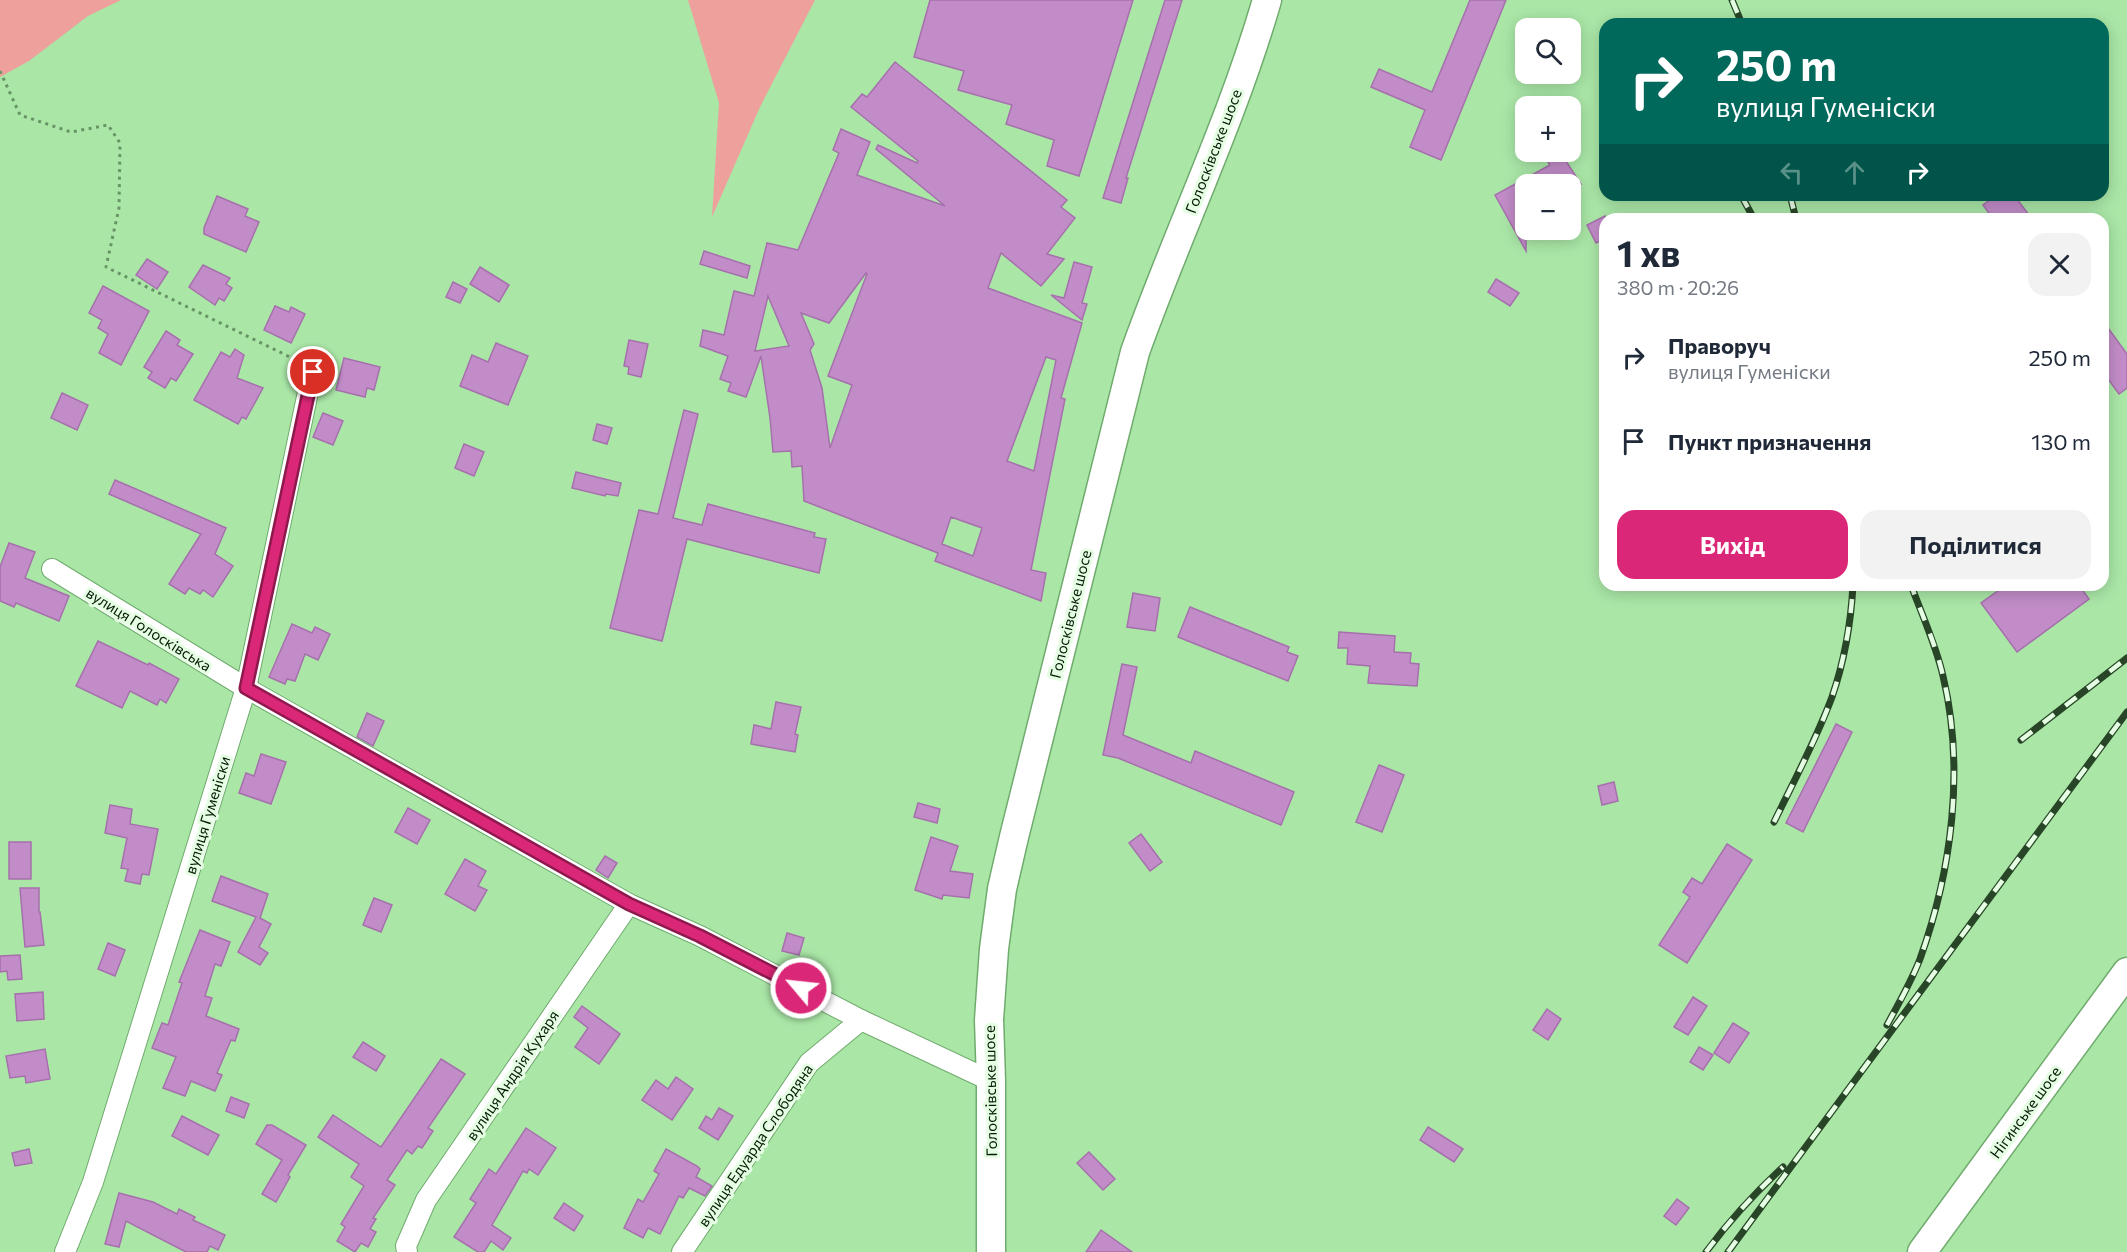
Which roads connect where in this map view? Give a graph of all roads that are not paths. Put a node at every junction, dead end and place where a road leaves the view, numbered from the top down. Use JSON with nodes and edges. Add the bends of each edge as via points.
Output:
{"nodes":[{"id":1,"x":1267,"y":0,"type":"edge"},
{"id":2,"x":313,"y":368,"type":"road end"},
{"id":3,"x":52,"y":569,"type":"dead end"},
{"id":4,"x":246,"y":688,"type":"junction"},
{"id":5,"x":629,"y":904,"type":"junction"},
{"id":6,"x":2123,"y":989,"type":"edge"},
{"id":7,"x":861,"y":1020,"type":"junction"},
{"id":8,"x":992,"y":1081,"type":"junction"},
{"id":9,"x":65,"y":1252,"type":"edge"},
{"id":10,"x":407,"y":1252,"type":"edge"},
{"id":11,"x":682,"y":1252,"type":"edge"},
{"id":12,"x":991,"y":1252,"type":"edge"},
{"id":13,"x":1922,"y":1252,"type":"edge"}],
"edges":[{"from":1,"to":8,"type":"street","name":"Голосківське шосе","via":[[1238,91],[1159,285],[1118,413],[1002,889],[989,1020]]},
{"from":2,"to":4,"type":"street","name":"вулиця Гуменіски"},
{"from":3,"to":4,"type":"street","name":"вулиця Голосківська"},
{"from":4,"to":5,"type":"street","name":"вулиця Голосківська"},
{"from":4,"to":9,"type":"street","name":"вулиця Гуменіски","via":[[93,1182]]},
{"from":5,"to":7,"type":"street","name":"вулиця Голосківська","via":[[700,936]]},
{"from":5,"to":10,"type":"street","name":"вулиця Андрія Кухаря","via":[[426,1200]]},
{"from":6,"to":13,"type":"street","name":"Нігинське шосе"},
{"from":7,"to":8,"type":"street","name":"вулиця Голосківська"},
{"from":7,"to":11,"type":"street","name":"вулиця Едуарда Слободяна","via":[[809,1063]]},
{"from":8,"to":12,"type":"street","name":"Голосківське шосе"}]}
